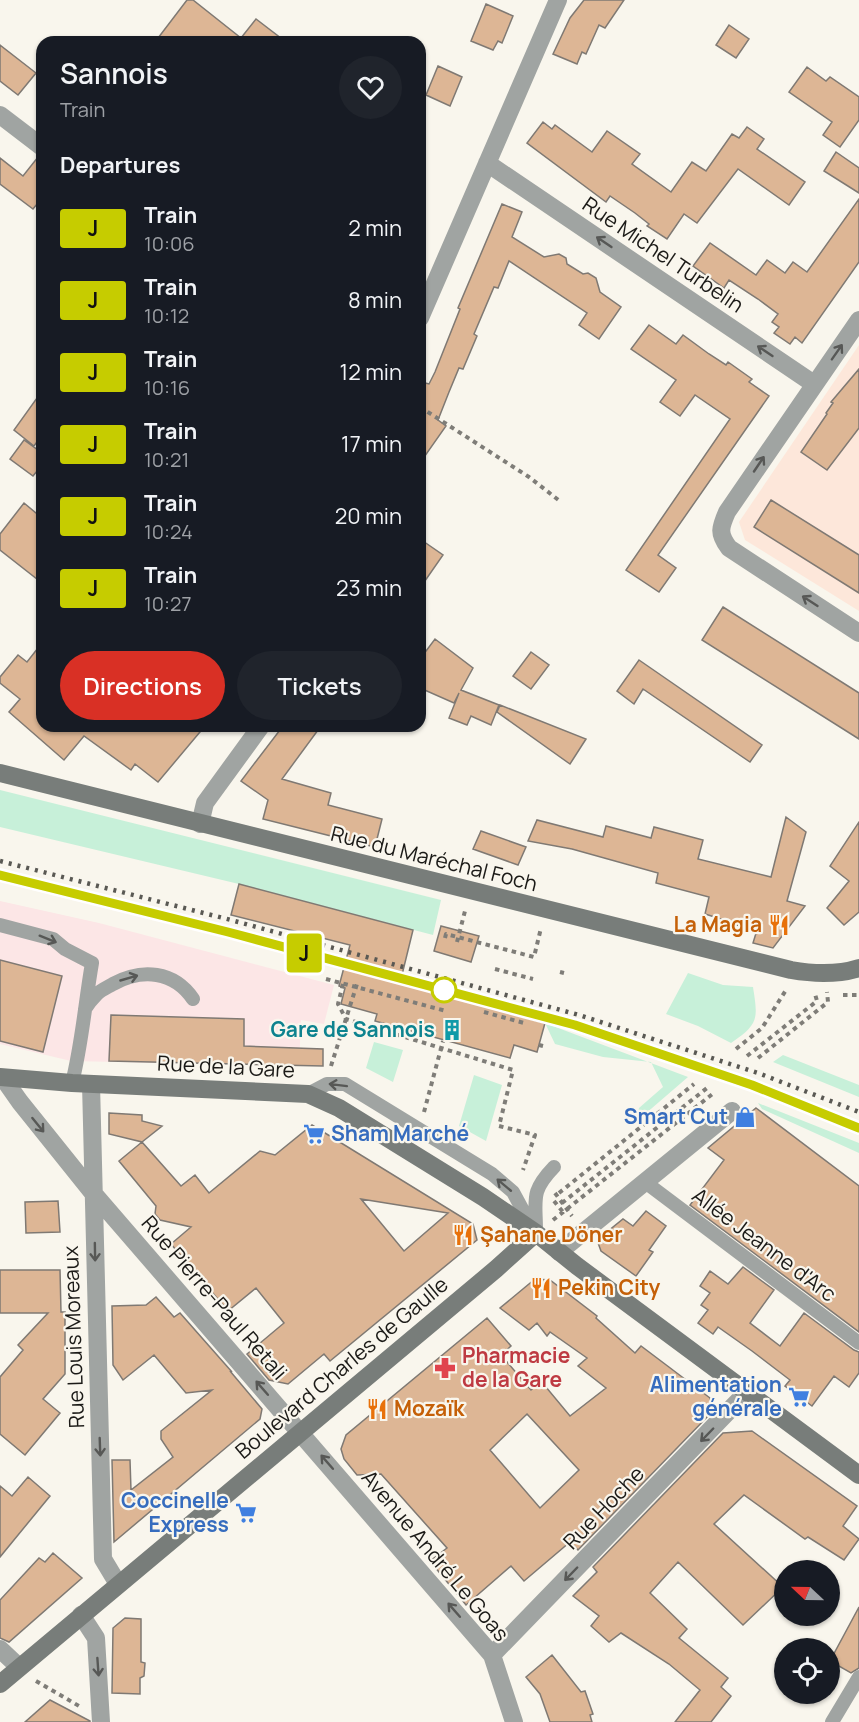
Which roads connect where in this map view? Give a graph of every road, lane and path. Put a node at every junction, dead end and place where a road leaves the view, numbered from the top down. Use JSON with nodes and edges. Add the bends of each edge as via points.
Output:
{"nodes":[{"id":1,"x":558,"y":0,"type":"edge"},
{"id":2,"x":0,"y":115,"type":"edge"},
{"id":3,"x":36,"y":142,"type":"edge"},
{"id":4,"x":487,"y":163,"type":"junction"},
{"id":5,"x":426,"y":304,"type":"edge"},
{"id":6,"x":859,"y":320,"type":"edge"},
{"id":7,"x":814,"y":384,"type":"junction"},
{"id":8,"x":426,"y":410,"type":"edge"},
{"id":9,"x":561,"y":502,"type":"dead end"},
{"id":10,"x":859,"y":633,"type":"edge"},
{"id":11,"x":257,"y":732,"type":"edge"},
{"id":12,"x":0,"y":773,"type":"edge"},
{"id":13,"x":200,"y":824,"type":"junction"},
{"id":14,"x":0,"y":925,"type":"edge"},
{"id":15,"x":461,"y":928,"type":"dead end"},
{"id":16,"x":445,"y":939,"type":"dead end"},
{"id":17,"x":458,"y":940,"type":"junction"},
{"id":18,"x":534,"y":957,"type":"dead end"},
{"id":19,"x":859,"y":968,"type":"edge"},
{"id":20,"x":495,"y":969,"type":"dead end"},
{"id":21,"x":824,"y":973,"type":"junction"},
{"id":22,"x":326,"y":979,"type":"dead end"},
{"id":23,"x":533,"y":979,"type":"dead end"},
{"id":24,"x":343,"y":984,"type":"junction"},
{"id":25,"x":356,"y":985,"type":"junction"},
{"id":26,"x":784,"y":994,"type":"dead end"},
{"id":27,"x":815,"y":994,"type":"dead end"},
{"id":28,"x":193,"y":999,"type":"dead end"},
{"id":29,"x":83,"y":1011,"type":"junction"},
{"id":30,"x":446,"y":1011,"type":"dead end"},
{"id":31,"x":484,"y":1012,"type":"dead end"},
{"id":32,"x":346,"y":1019,"type":"junction"},
{"id":33,"x":524,"y":1023,"type":"dead end"},
{"id":34,"x":444,"y":1041,"type":"dead end"},
{"id":35,"x":442,"y":1048,"type":"junction"},
{"id":36,"x":736,"y":1049,"type":"dead end"},
{"id":37,"x":747,"y":1056,"type":"dead end"},
{"id":38,"x":758,"y":1058,"type":"dead end"},
{"id":39,"x":324,"y":1069,"type":"dead end"},
{"id":40,"x":2,"y":1078,"type":"edge"},
{"id":41,"x":72,"y":1083,"type":"junction"},
{"id":42,"x":91,"y":1084,"type":"junction"},
{"id":43,"x":694,"y":1084,"type":"dead end"},
{"id":44,"x":707,"y":1088,"type":"dead end"},
{"id":45,"x":715,"y":1092,"type":"dead end"},
{"id":46,"x":732,"y":1111,"type":"dead end"},
{"id":47,"x":423,"y":1113,"type":"dead end"},
{"id":48,"x":516,"y":1166,"type":"dead end"},
{"id":49,"x":554,"y":1167,"type":"dead end"},
{"id":50,"x":523,"y":1170,"type":"junction"},
{"id":51,"x":528,"y":1172,"type":"dead end"},
{"id":52,"x":645,"y":1182,"type":"junction"},
{"id":53,"x":553,"y":1190,"type":"dead end"},
{"id":54,"x":93,"y":1194,"type":"junction"},
{"id":55,"x":556,"y":1195,"type":"junction"},
{"id":56,"x":562,"y":1203,"type":"junction"},
{"id":57,"x":567,"y":1209,"type":"junction"},
{"id":58,"x":584,"y":1231,"type":"junction"},
{"id":59,"x":536,"y":1233,"type":"junction"},
{"id":60,"x":559,"y":1252,"type":"junction"},
{"id":61,"x":859,"y":1343,"type":"edge"},
{"id":62,"x":747,"y":1392,"type":"junction"},
{"id":63,"x":300,"y":1432,"type":"junction"},
{"id":64,"x":859,"y":1474,"type":"edge"},
{"id":65,"x":118,"y":1584,"type":"junction"},
{"id":66,"x":81,"y":1615,"type":"junction"},
{"id":67,"x":0,"y":1648,"type":"edge"},
{"id":68,"x":492,"y":1655,"type":"junction"},
{"id":69,"x":20,"y":1667,"type":"junction"},
{"id":70,"x":859,"y":1677,"type":"edge"},
{"id":71,"x":0,"y":1683,"type":"edge"},
{"id":72,"x":101,"y":1714,"type":"edge"},
{"id":73,"x":514,"y":1722,"type":"edge"},
{"id":74,"x":832,"y":1722,"type":"edge"}],
"edges":[{"from":1,"to":4,"type":"street"},
{"from":2,"to":3,"type":"street"},
{"from":4,"to":5,"type":"street"},
{"from":7,"to":4,"type":"street","name":"Rue Michel Turbelin","one_way":true},
{"from":7,"to":6,"type":"street","one_way":true},
{"from":10,"to":7,"type":"street","one_way":true,"via":[[729,548],[722,538],[721,526],[727,512]]},
{"from":8,"to":9,"type":"path"},
{"from":11,"to":13,"type":"street","via":[[205,803]]},
{"from":12,"to":13,"type":"main road","name":"Rue du Maréchal Foch"},
{"from":13,"to":21,"type":"main road","name":"Rue du Maréchal Foch","via":[[791,970]]},
{"from":14,"to":29,"type":"lane","one_way":true,"via":[[53,939],[92,963]]},
{"from":15,"to":17,"type":"path"},
{"from":16,"to":17,"type":"path","via":[[446,934]]},
{"from":17,"to":18,"type":"path"},
{"from":19,"to":21,"type":"main road","name":"Rue du Maréchal Foch"},
{"from":20,"to":23,"type":"path"},
{"from":21,"to":38,"type":"path","via":[[828,1002]]},
{"from":22,"to":24,"type":"path"},
{"from":24,"to":25,"type":"path"},
{"from":24,"to":32,"type":"path","via":[[338,1004]]},
{"from":25,"to":30,"type":"path"},
{"from":25,"to":32,"type":"path"},
{"from":26,"to":36,"type":"path","via":[[762,1028]]},
{"from":27,"to":37,"type":"path","via":[[817,1000]]},
{"from":29,"to":28,"type":"lane","one_way":true,"via":[[98,993],[124,978],[147,973],[174,980]]},
{"from":29,"to":41,"type":"lane"},
{"from":31,"to":33,"type":"path"},
{"from":32,"to":35,"type":"path"},
{"from":32,"to":39,"type":"path","via":[[331,1065]]},
{"from":34,"to":35,"type":"path"},
{"from":35,"to":47,"type":"path"},
{"from":35,"to":50,"type":"path","via":[[513,1070],[499,1126],[535,1135]]},
{"from":40,"to":41,"type":"main road","name":"Rue de la Gare"},
{"from":40,"to":54,"type":"street","name":"Rue Pierre-Paul Retali","one_way":true},
{"from":41,"to":42,"type":"main road","name":"Rue de la Gare"},
{"from":42,"to":54,"type":"street","name":"Rue Louis Moreaux"},
{"from":42,"to":59,"type":"main road","name":"Rue de la Gare","via":[[308,1094],[339,1108]]},
{"from":43,"to":55,"type":"path"},
{"from":44,"to":56,"type":"path"},
{"from":45,"to":57,"type":"path"},
{"from":46,"to":52,"type":"street"},
{"from":48,"to":50,"type":"path"},
{"from":49,"to":59,"type":"lane","via":[[536,1190]]},
{"from":50,"to":51,"type":"path"},
{"from":52,"to":58,"type":"street"},
{"from":52,"to":61,"type":"lane","name":"Allée Jeanne d'Arc"},
{"from":53,"to":55,"type":"path"},
{"from":63,"to":54,"type":"street","name":"Rue Pierre-Paul Retali","one_way":true},
{"from":54,"to":65,"type":"street","name":"Rue Louis Moreaux","one_way":true,"via":[[103,1559]]},
{"from":55,"to":56,"type":"path"},
{"from":56,"to":57,"type":"path"},
{"from":57,"to":58,"type":"path"},
{"from":57,"to":59,"type":"path"},
{"from":58,"to":60,"type":"street"},
{"from":59,"to":60,"type":"main road","name":"Rue de la Gare"},
{"from":59,"to":63,"type":"main road","name":"Boulevard Charles de Gaulle"},
{"from":60,"to":62,"type":"main road","name":"Rue de la Gare"},
{"from":62,"to":64,"type":"main road","name":"Rue de la Gare"},
{"from":62,"to":68,"type":"street","name":"Rue Hoche","one_way":true},
{"from":63,"to":65,"type":"main road","name":"Boulevard Charles de Gaulle"},
{"from":68,"to":63,"type":"street","name":"Avenue André Le Goas","one_way":true},
{"from":65,"to":66,"type":"main road","name":"Boulevard Charles de Gaulle"},
{"from":66,"to":69,"type":"main road","name":"Boulevard Charles de Gaulle"},
{"from":66,"to":72,"type":"street","one_way":true,"via":[[96,1638]]},
{"from":67,"to":69,"type":"street"},
{"from":68,"to":73,"type":"street","name":"Avenue André Le Goas"},
{"from":69,"to":71,"type":"main road","name":"Boulevard Charles de Gaulle"},
{"from":69,"to":72,"type":"path","via":[[40,1684]]},
{"from":70,"to":74,"type":"lane"}]}
